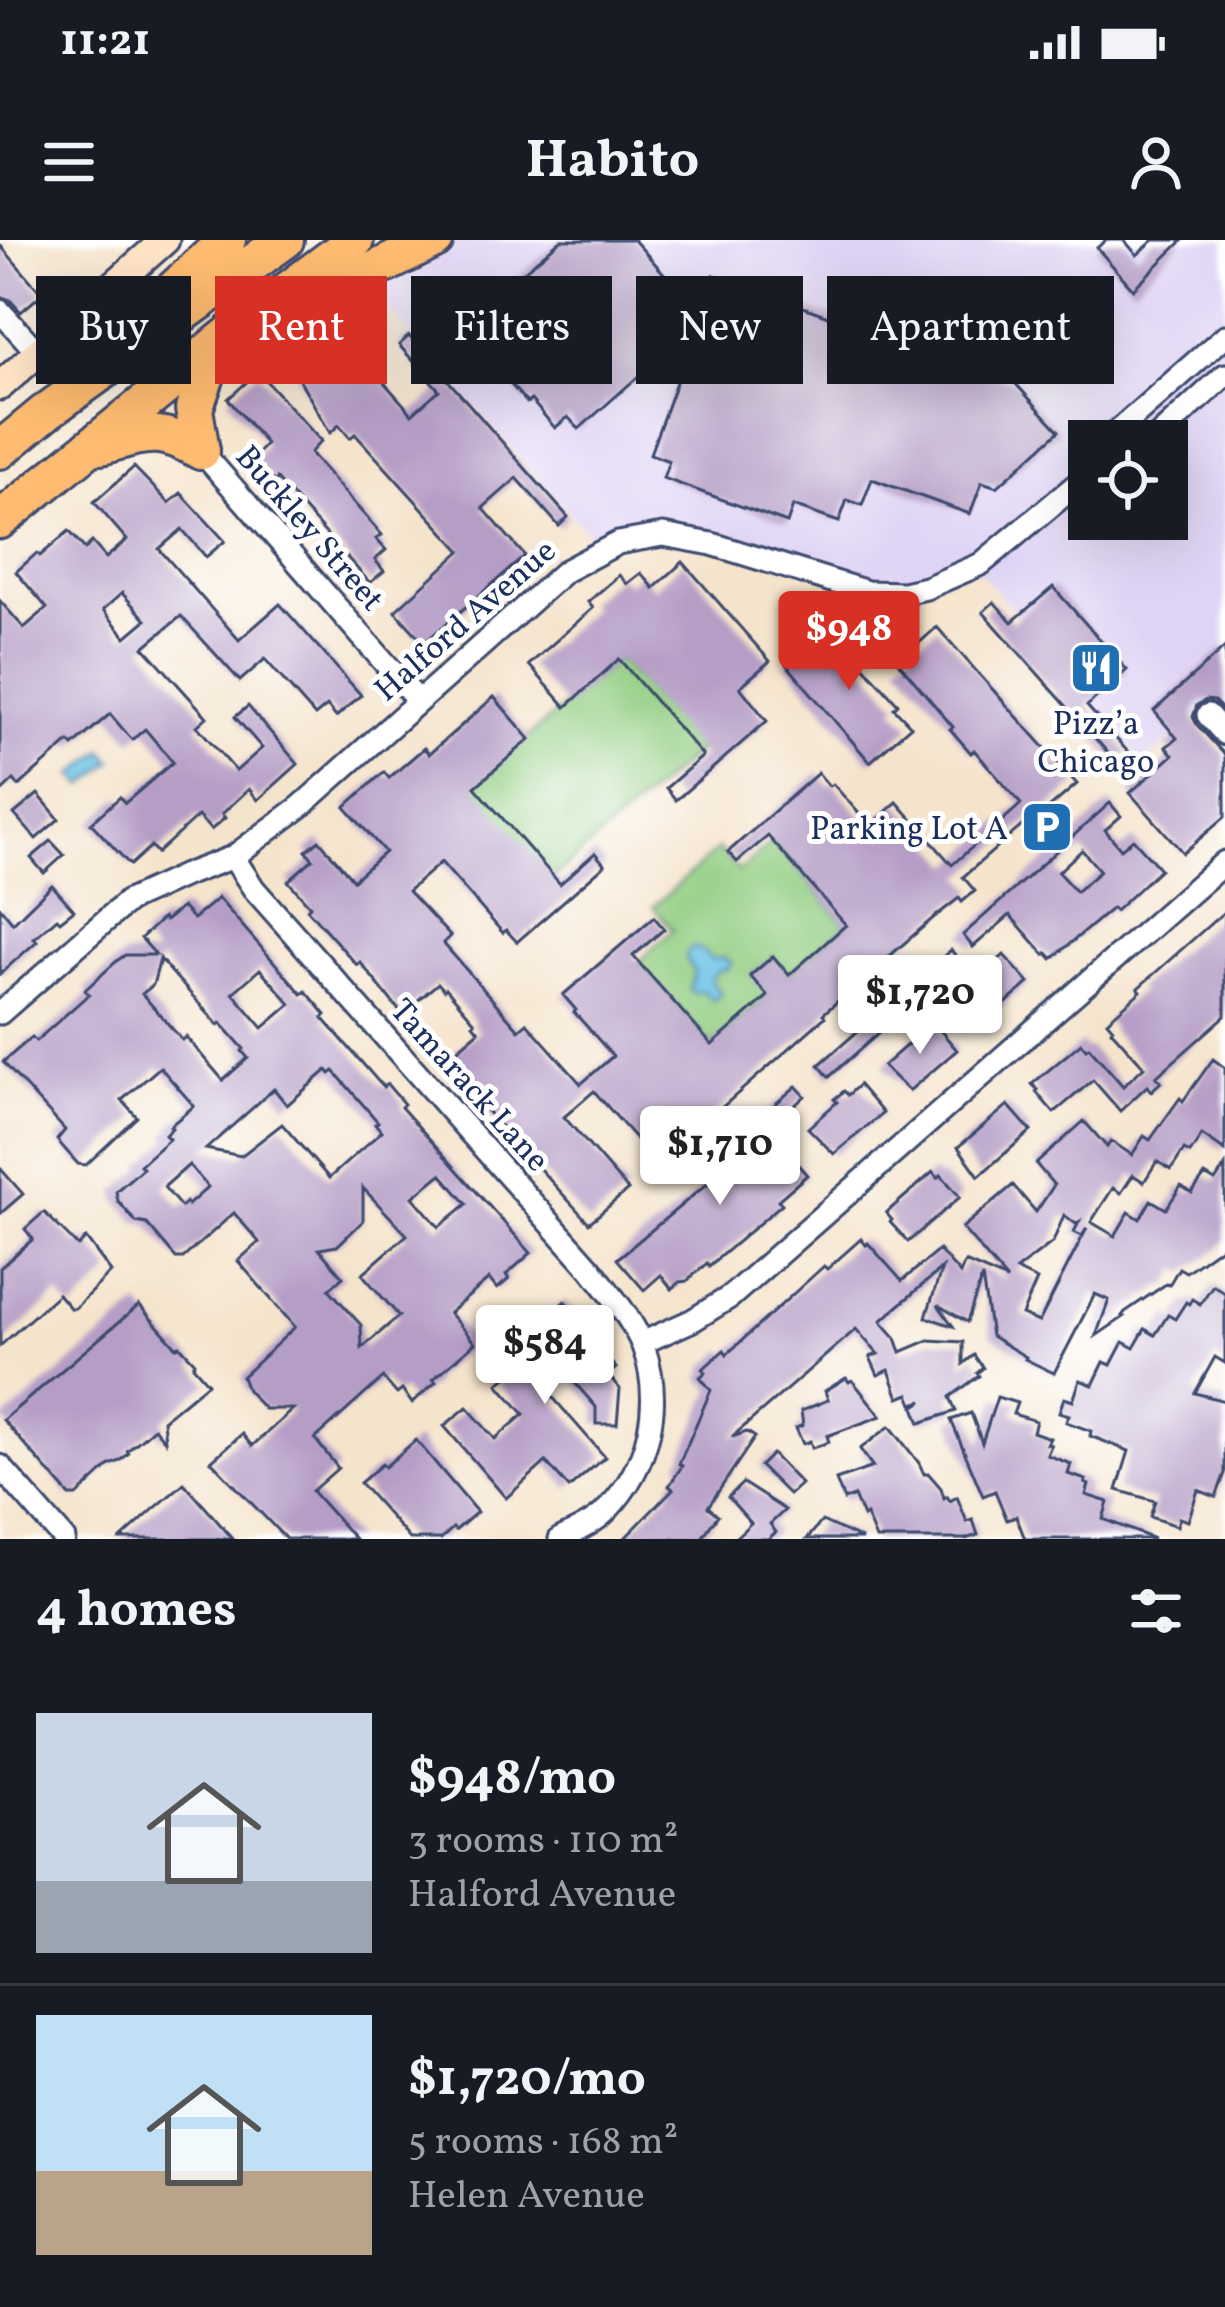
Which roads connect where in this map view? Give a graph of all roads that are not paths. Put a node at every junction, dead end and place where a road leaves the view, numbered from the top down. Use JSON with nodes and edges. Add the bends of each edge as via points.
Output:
{"nodes":[{"id":1,"x":165,"y":240,"type":"edge"},
{"id":2,"x":226,"y":240,"type":"edge"},
{"id":3,"x":286,"y":240,"type":"edge"},
{"id":4,"x":355,"y":240,"type":"edge"},
{"id":5,"x":435,"y":240,"type":"edge"},
{"id":6,"x":125,"y":276,"type":"edge"},
{"id":7,"x":307,"y":276,"type":"edge"},
{"id":8,"x":362,"y":276,"type":"edge"},
{"id":9,"x":0,"y":311,"type":"edge"},
{"id":10,"x":1225,"y":336,"type":"edge"},
{"id":11,"x":215,"y":346,"type":"edge"},
{"id":12,"x":36,"y":351,"type":"edge"},
{"id":13,"x":36,"y":355,"type":"edge"},
{"id":14,"x":215,"y":361,"type":"edge"},
{"id":15,"x":1225,"y":375,"type":"edge"},
{"id":16,"x":0,"y":386,"type":"edge"},
{"id":17,"x":46,"y":412,"type":"junction"},
{"id":18,"x":1130,"y":420,"type":"edge"},
{"id":19,"x":1176,"y":420,"type":"edge"},
{"id":20,"x":0,"y":450,"type":"edge"},
{"id":21,"x":86,"y":450,"type":"junction"},
{"id":22,"x":201,"y":451,"type":"junction"},
{"id":23,"x":1068,"y":492,"type":"edge"},
{"id":24,"x":0,"y":520,"type":"edge"},
{"id":25,"x":418,"y":701,"type":"junction"},
{"id":26,"x":1208,"y":715,"type":"dead end"},
{"id":27,"x":1225,"y":734,"type":"edge"},
{"id":28,"x":233,"y":856,"type":"junction"},
{"id":29,"x":1225,"y":862,"type":"edge"},
{"id":30,"x":2,"y":1006,"type":"edge"},
{"id":31,"x":641,"y":1343,"type":"junction"},
{"id":32,"x":0,"y":1466,"type":"edge"},
{"id":33,"x":64,"y":1539,"type":"edge"},
{"id":34,"x":560,"y":1539,"type":"edge"}],
"edges":[{"from":1,"to":6,"type":"street"},
{"from":2,"to":17,"type":"highway"},
{"from":3,"to":17,"type":"highway"},
{"from":4,"to":7,"type":"highway"},
{"from":5,"to":8,"type":"highway"},
{"from":9,"to":12,"type":"street"},
{"from":10,"to":18,"type":"street"},
{"from":11,"to":21,"type":"highway"},
{"from":13,"to":16,"type":"street"},
{"from":14,"to":22,"type":"highway","via":[[194,410]]},
{"from":15,"to":19,"type":"street"},
{"from":17,"to":20,"type":"highway"},
{"from":21,"to":22,"type":"highway","via":[[149,432]]},
{"from":21,"to":24,"type":"highway"},
{"from":22,"to":25,"type":"street","name":"Buckley Street"},
{"from":23,"to":25,"type":"street","name":"Halford Avenue","via":[[981,564],[904,593],[867,592],[663,535],[618,544],[565,572]]},
{"from":25,"to":28,"type":"street","name":"Halford Avenue"},
{"from":26,"to":27,"type":"street"},
{"from":28,"to":30,"type":"street","name":"Halford Avenue","via":[[128,902]]},
{"from":28,"to":31,"type":"street","name":"Tamarack Lane","via":[[254,890],[579,1255]]},
{"from":29,"to":31,"type":"street","via":[[730,1297]]},
{"from":31,"to":34,"type":"street","name":"Tamarack Lane","via":[[654,1397],[642,1457],[607,1510]]},
{"from":32,"to":33,"type":"street"}]}
